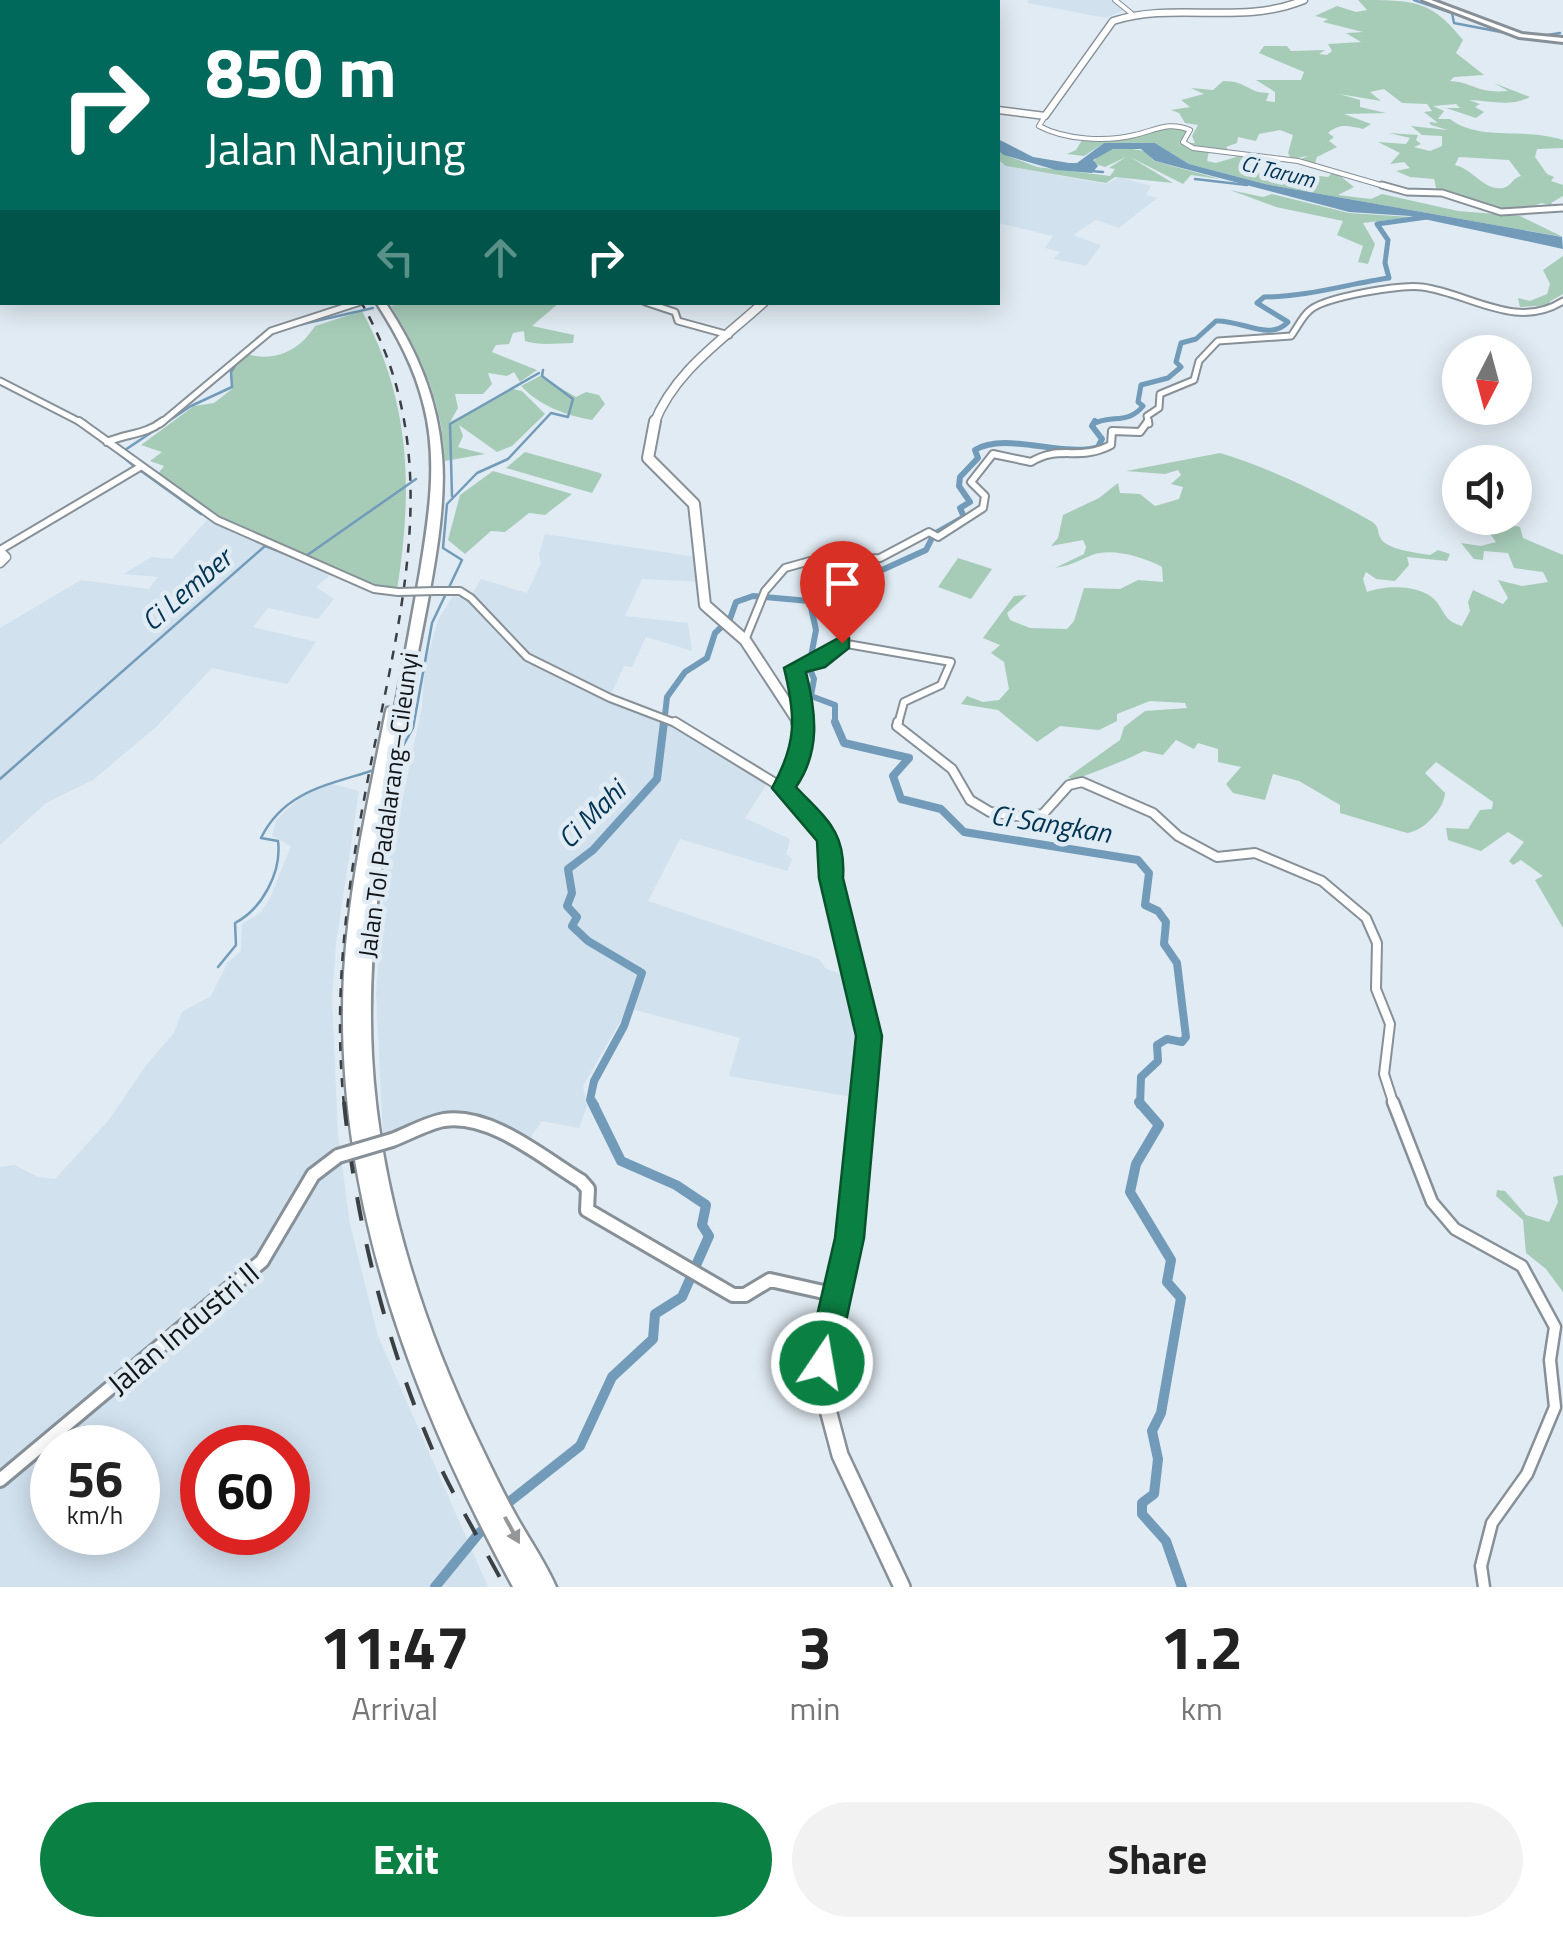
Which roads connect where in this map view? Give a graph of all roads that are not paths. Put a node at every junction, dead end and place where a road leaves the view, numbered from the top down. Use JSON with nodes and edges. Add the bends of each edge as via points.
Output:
{"nodes":[{"id":1,"x":1114,"y":0,"type":"edge"},
{"id":2,"x":1304,"y":0,"type":"edge"},
{"id":3,"x":1426,"y":0,"type":"edge"},
{"id":4,"x":1131,"y":13,"type":"junction"},
{"id":5,"x":1563,"y":40,"type":"edge"},
{"id":6,"x":1000,"y":110,"type":"edge"},
{"id":7,"x":1045,"y":116,"type":"junction"},
{"id":8,"x":1563,"y":208,"type":"edge"},
{"id":9,"x":1563,"y":301,"type":"edge"},
{"id":10,"x":351,"y":305,"type":"edge"},
{"id":11,"x":378,"y":305,"type":"edge"},
{"id":12,"x":654,"y":305,"type":"edge"},
{"id":13,"x":761,"y":305,"type":"edge"},
{"id":14,"x":730,"y":335,"type":"junction"},
{"id":15,"x":0,"y":380,"type":"edge"},
{"id":16,"x":107,"y":442,"type":"junction"},
{"id":17,"x":138,"y":468,"type":"junction"},
{"id":18,"x":0,"y":551,"type":"edge"},
{"id":19,"x":0,"y":563,"type":"edge"},
{"id":20,"x":745,"y":640,"type":"junction"},
{"id":21,"x":801,"y":724,"type":"junction"},
{"id":22,"x":388,"y":756,"type":"junction"},
{"id":23,"x":783,"y":788,"type":"junction"},
{"id":24,"x":392,"y":1140,"type":"joint"},
{"id":25,"x":338,"y":1156,"type":"joint"},
{"id":26,"x":692,"y":1272,"type":"joint"},
{"id":27,"x":837,"y":1295,"type":"junction"},
{"id":28,"x":0,"y":1480,"type":"edge"},
{"id":29,"x":525,"y":1587,"type":"edge"},
{"id":30,"x":545,"y":1587,"type":"edge"},
{"id":31,"x":902,"y":1587,"type":"edge"},
{"id":32,"x":1484,"y":1587,"type":"edge"}],
"edges":[{"from":1,"to":4,"type":"street"},
{"from":2,"to":4,"type":"main road","via":[[1228,16]]},
{"from":3,"to":5,"type":"highway","via":[[1523,36]]},
{"from":4,"to":7,"type":"main road","via":[[1107,26]]},
{"from":6,"to":7,"type":"main road"},
{"from":7,"to":8,"type":"street","via":[[1039,126],[1058,135],[1184,126],[1190,131],[1183,142],[1193,148],[1305,162],[1500,212]]},
{"from":9,"to":20,"type":"street","via":[[1551,310],[1496,311],[1422,286],[1332,299],[1310,308],[1292,336],[1230,336],[1202,358],[1194,380],[1161,392],[1159,408],[1140,432],[1112,431],[1111,445],[1098,453],[1050,452],[1022,463],[993,454],[971,483],[985,496],[983,508],[877,559],[794,564],[776,574]]},
{"from":10,"to":16,"type":"street","via":[[270,331],[164,422],[143,436]]},
{"from":11,"to":22,"type":"highway","name":"Jalan Tol Padalarang–Cileunyi","via":[[418,384],[430,460]]},
{"from":12,"to":14,"type":"street","via":[[675,312],[678,322]]},
{"from":13,"to":14,"type":"main road"},
{"from":14,"to":20,"type":"main road","via":[[676,378],[648,454],[693,502],[704,602]]},
{"from":15,"to":16,"type":"street"},
{"from":16,"to":17,"type":"street"},
{"from":17,"to":18,"type":"street"},
{"from":17,"to":23,"type":"street","bridge":true,"via":[[217,520],[374,589],[460,591],[527,657],[670,719]]},
{"from":18,"to":19,"type":"main road","via":[[6,557]]},
{"from":20,"to":21,"type":"main road"},
{"from":21,"to":23,"type":"main road","via":[[801,759]]},
{"from":21,"to":32,"type":"street","via":[[805,712],[793,672],[845,642],[951,662],[941,685],[902,704],[898,726],[956,773],[974,804],[1030,817],[1082,782],[1153,812],[1216,857],[1255,853],[1322,881],[1366,918],[1377,943],[1376,989],[1389,1018],[1384,1074],[1432,1202],[1455,1229],[1522,1266],[1555,1327],[1550,1360],[1556,1402],[1527,1474],[1492,1522],[1481,1566]]},
{"from":22,"to":29,"type":"highway","name":"Jalan Tol Padalarang–Cileunyi","via":[[357,910],[352,978],[366,1181],[412,1348],[448,1438]]},
{"from":22,"to":30,"type":"highway","name":"Jalan Tol Padalarang–Cileunyi","one_way":true,"via":[[363,977],[380,1178],[417,1318],[459,1424]]},
{"from":23,"to":27,"type":"main road","via":[[828,836],[831,878],[869,1036],[851,1228]]},
{"from":24,"to":25,"type":"main road","bridge":true},
{"from":24,"to":26,"type":"main road","via":[[443,1120],[482,1123],[581,1181],[588,1189],[587,1210]]},
{"from":25,"to":28,"type":"main road","name":"Jalan Industri II","via":[[314,1169],[262,1262]]},
{"from":26,"to":27,"type":"main road","via":[[738,1296],[770,1280]]},
{"from":27,"to":31,"type":"main road","via":[[822,1363],[825,1400],[840,1455]]}]}
